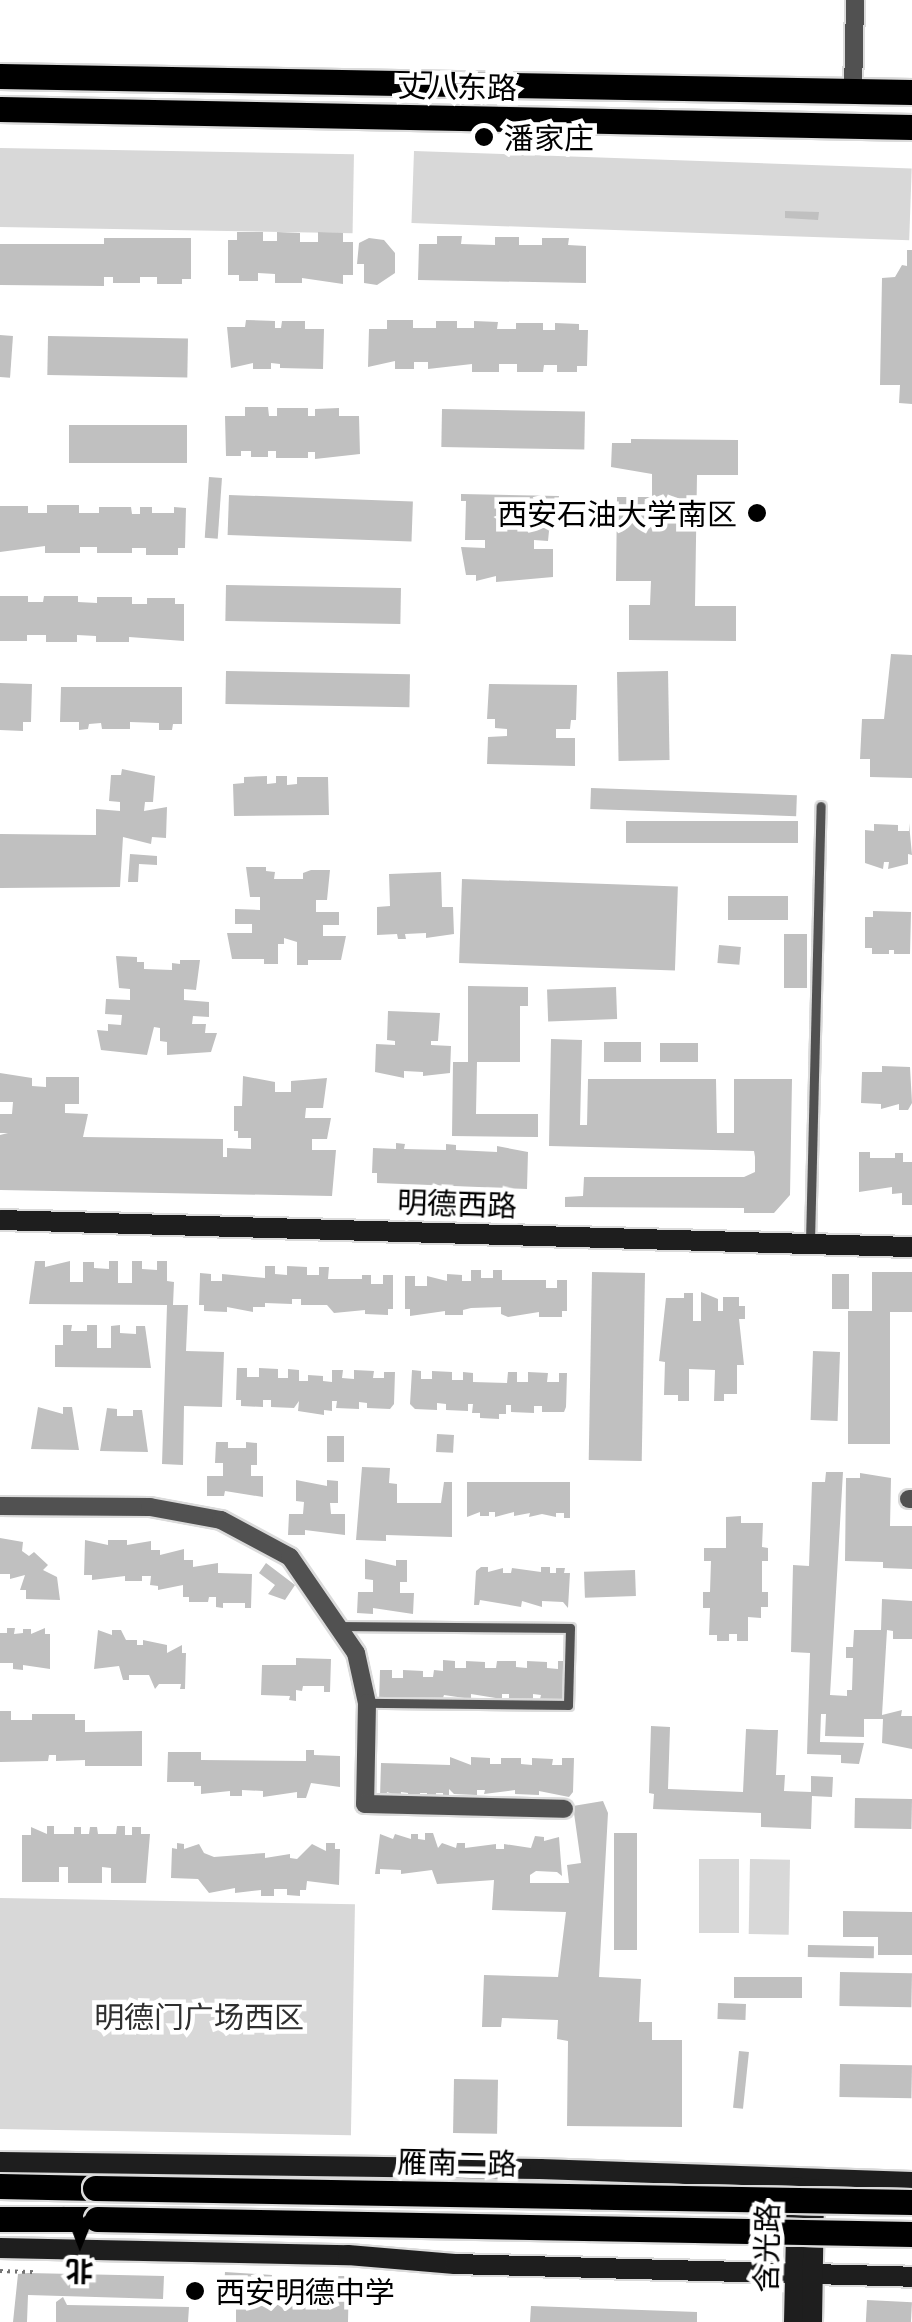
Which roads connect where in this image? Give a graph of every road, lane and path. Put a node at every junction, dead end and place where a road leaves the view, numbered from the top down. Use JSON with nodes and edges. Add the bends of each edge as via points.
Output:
{"nodes":[{"id":1,"x":855,"y":0,"type":"edge"},
{"id":2,"x":0,"y":76,"type":"edge"},
{"id":3,"x":853,"y":91,"type":"junction"},
{"id":4,"x":912,"y":92,"type":"edge"},
{"id":5,"x":0,"y":109,"type":"edge"},
{"id":6,"x":912,"y":127,"type":"edge"},
{"id":7,"x":821,"y":806,"type":"dead end"},
{"id":8,"x":0,"y":1220,"type":"edge"},
{"id":9,"x":810,"y":1244,"type":"junction"},
{"id":10,"x":912,"y":1247,"type":"edge"},
{"id":11,"x":0,"y":1506,"type":"edge"},
{"id":12,"x":339,"y":1626,"type":"junction"},
{"id":13,"x":366,"y":1703,"type":"junction"},
{"id":14,"x":564,"y":1809,"type":"dead end"},
{"id":15,"x":0,"y":2162,"type":"edge"},
{"id":16,"x":806,"y":2176,"type":"junction"},
{"id":17,"x":912,"y":2182,"type":"edge"},
{"id":18,"x":0,"y":2186,"type":"edge"},
{"id":19,"x":912,"y":2202,"type":"edge"},
{"id":20,"x":0,"y":2218,"type":"edge"},
{"id":21,"x":912,"y":2234,"type":"edge"},
{"id":22,"x":0,"y":2248,"type":"edge"},
{"id":23,"x":0,"y":2271,"type":"edge"},
{"id":24,"x":38,"y":2272,"type":"dead end"},
{"id":25,"x":805,"y":2274,"type":"junction"},
{"id":26,"x":912,"y":2278,"type":"edge"},
{"id":27,"x":794,"y":2322,"type":"edge"},
{"id":28,"x":812,"y":2322,"type":"edge"}],
"edges":[{"from":1,"to":3,"type":"street"},
{"from":2,"to":3,"type":"main road","name":"丈八东路"},
{"from":3,"to":4,"type":"main road","name":"丈八东路"},
{"from":5,"to":6,"type":"main road","name":"丈八东路"},
{"from":7,"to":9,"type":"lane"},
{"from":8,"to":9,"type":"main road","name":"明德西路"},
{"from":9,"to":10,"type":"main road","name":"明德西路"},
{"from":11,"to":12,"type":"street","via":[[150,1507],[221,1520],[290,1556]]},
{"from":12,"to":13,"type":"street","via":[[356,1652]]},
{"from":12,"to":13,"type":"lane","via":[[570,1628],[568,1705]]},
{"from":13,"to":14,"type":"street","via":[[365,1804]]},
{"from":15,"to":16,"type":"main road"},
{"from":16,"to":17,"type":"main road"},
{"from":16,"to":25,"type":"main road","name":"含光路"},
{"from":18,"to":19,"type":"main road","name":"雁南二路","bridge":true},
{"from":20,"to":21,"type":"main road","bridge":true},
{"from":22,"to":25,"type":"main road"},
{"from":23,"to":24,"type":"path"},
{"from":25,"to":26,"type":"main road"},
{"from":25,"to":27,"type":"main road","name":"含光路"},
{"from":25,"to":28,"type":"main road","name":"含光路"}]}
